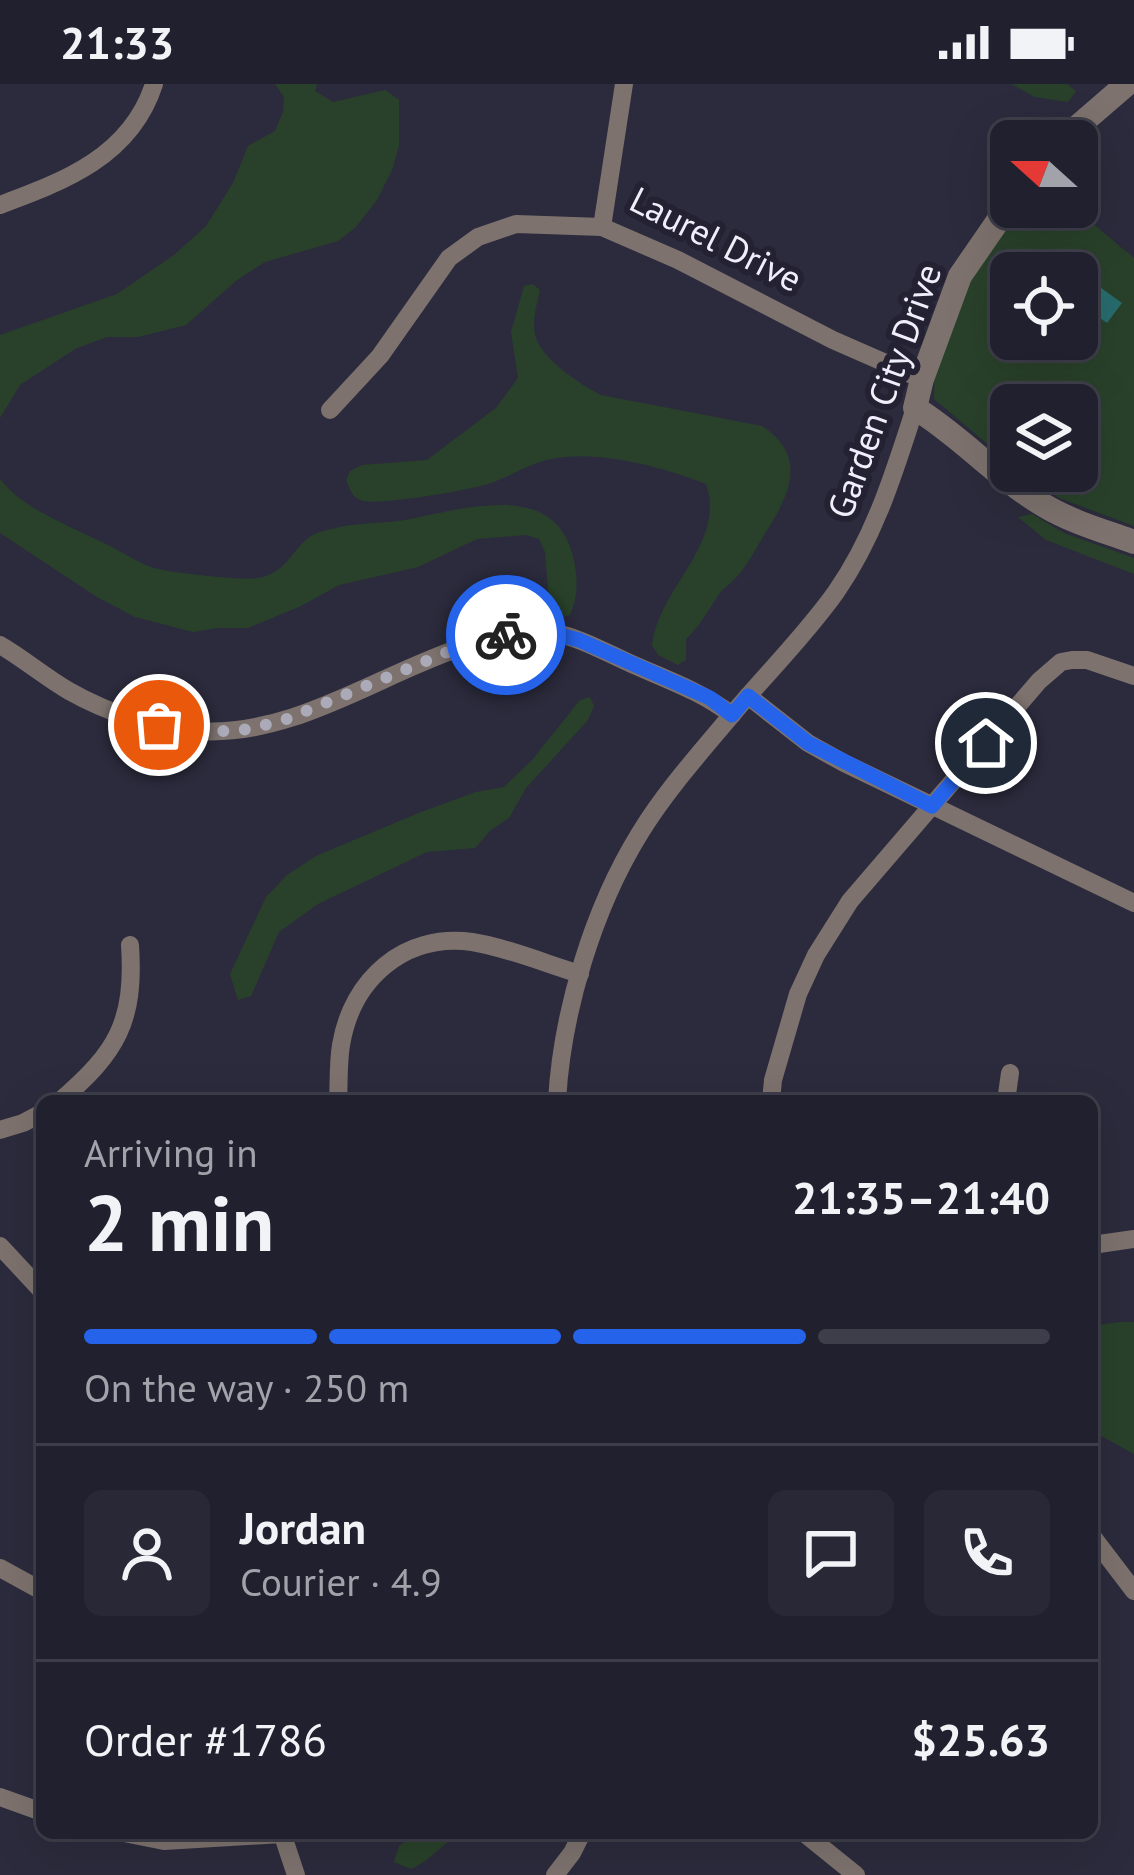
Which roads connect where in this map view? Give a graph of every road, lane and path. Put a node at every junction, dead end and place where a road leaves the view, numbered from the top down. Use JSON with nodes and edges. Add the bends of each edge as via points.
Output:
{"nodes":[{"id":1,"x":154,"y":84,"type":"edge"},
{"id":2,"x":625,"y":84,"type":"edge"},
{"id":3,"x":1127,"y":84,"type":"edge"},
{"id":4,"x":1085,"y":120,"type":"edge"},
{"id":5,"x":0,"y":205,"type":"edge"},
{"id":6,"x":602,"y":226,"type":"junction"},
{"id":7,"x":993,"y":228,"type":"edge"},
{"id":8,"x":922,"y":379,"type":"junction"},
{"id":9,"x":915,"y":408,"type":"junction"},
{"id":10,"x":330,"y":410,"type":"dead end"},
{"id":11,"x":1134,"y":542,"type":"edge"},
{"id":12,"x":0,"y":645,"type":"edge"},
{"id":13,"x":1134,"y":676,"type":"edge"},
{"id":14,"x":748,"y":696,"type":"junction"},
{"id":15,"x":732,"y":715,"type":"junction"},
{"id":16,"x":932,"y":806,"type":"junction"},
{"id":17,"x":1134,"y":903,"type":"edge"},
{"id":18,"x":130,"y":945,"type":"dead end"},
{"id":19,"x":580,"y":974,"type":"junction"},
{"id":20,"x":1010,"y":1073,"type":"dead end"},
{"id":21,"x":67,"y":1095,"type":"edge"},
{"id":22,"x":338,"y":1095,"type":"edge"},
{"id":23,"x":558,"y":1095,"type":"edge"},
{"id":24,"x":772,"y":1095,"type":"edge"},
{"id":25,"x":1007,"y":1095,"type":"edge"},
{"id":26,"x":36,"y":1116,"type":"edge"},
{"id":27,"x":0,"y":1130,"type":"edge"},
{"id":28,"x":1134,"y":1239,"type":"edge"},
{"id":29,"x":1098,"y":1244,"type":"edge"},
{"id":30,"x":0,"y":1246,"type":"edge"},
{"id":31,"x":36,"y":1285,"type":"edge"},
{"id":32,"x":1098,"y":1544,"type":"edge"},
{"id":33,"x":0,"y":1568,"type":"edge"},
{"id":34,"x":36,"y":1589,"type":"edge"},
{"id":35,"x":1134,"y":1591,"type":"edge"},
{"id":36,"x":0,"y":1797,"type":"edge"},
{"id":37,"x":36,"y":1810,"type":"edge"},
{"id":38,"x":284,"y":1839,"type":"edge"},
{"id":39,"x":578,"y":1839,"type":"edge"},
{"id":40,"x":811,"y":1839,"type":"edge"},
{"id":41,"x":296,"y":1875,"type":"edge"},
{"id":42,"x":555,"y":1875,"type":"edge"},
{"id":43,"x":856,"y":1875,"type":"edge"}],
"edges":[{"from":1,"to":5,"type":"street","via":[[129,132],[103,158]]},
{"from":2,"to":6,"type":"street","name":"Laurel Drive"},
{"from":3,"to":4,"type":"street"},
{"from":6,"to":8,"type":"street","name":"Laurel Drive"},
{"from":6,"to":10,"type":"street","via":[[516,224],[478,237],[449,258],[380,356]]},
{"from":7,"to":8,"type":"street","name":"Garden City Drive","via":[[960,276]]},
{"from":8,"to":9,"type":"street","name":"Garden City Drive"},
{"from":9,"to":11,"type":"street","via":[[1048,508]]},
{"from":9,"to":14,"type":"street","name":"Garden City Drive","via":[[869,537],[836,592]]},
{"from":12,"to":15,"type":"street","via":[[119,714],[199,731],[282,721],[450,651],[548,632],[710,698]]},
{"from":13,"to":16,"type":"street","via":[[1087,660],[1061,662]]},
{"from":14,"to":15,"type":"street","name":"Garden City Drive"},
{"from":14,"to":16,"type":"street","via":[[808,743]]},
{"from":15,"to":19,"type":"street","name":"Garden City Drive","via":[[640,832]]},
{"from":16,"to":17,"type":"street"},
{"from":16,"to":24,"type":"street","via":[[816,955]]},
{"from":18,"to":21,"type":"street","via":[[127,1012],[112,1047]]},
{"from":19,"to":22,"type":"street","via":[[473,942],[433,942],[401,954],[374,973],[352,1007]]},
{"from":19,"to":23,"type":"street","name":"Garden City Drive"},
{"from":20,"to":25,"type":"street"},
{"from":26,"to":27,"type":"street"},
{"from":28,"to":29,"type":"street"},
{"from":30,"to":31,"type":"street"},
{"from":32,"to":35,"type":"street"},
{"from":33,"to":34,"type":"street"},
{"from":36,"to":37,"type":"street"},
{"from":38,"to":41,"type":"street"},
{"from":39,"to":42,"type":"street"},
{"from":40,"to":43,"type":"street"}]}
